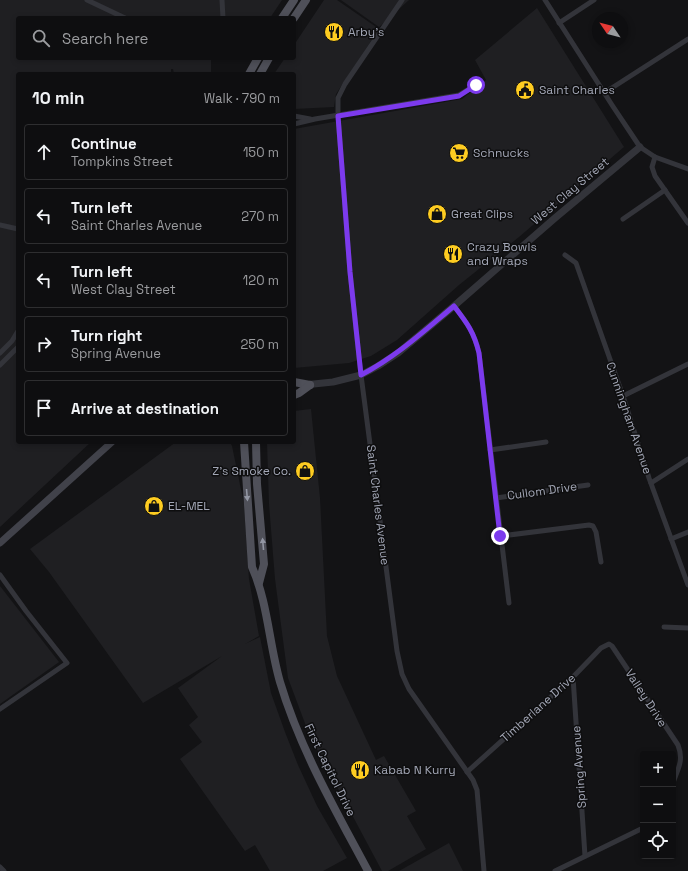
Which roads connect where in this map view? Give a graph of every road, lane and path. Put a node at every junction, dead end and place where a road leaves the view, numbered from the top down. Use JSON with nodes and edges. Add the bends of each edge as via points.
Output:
{"nodes":[{"id":1,"x":87,"y":0,"type":"edge"},
{"id":2,"x":222,"y":0,"type":"edge"},
{"id":3,"x":294,"y":0,"type":"edge"},
{"id":4,"x":306,"y":0,"type":"edge"},
{"id":5,"x":402,"y":0,"type":"edge"},
{"id":6,"x":545,"y":0,"type":"edge"},
{"id":7,"x":594,"y":0,"type":"edge"},
{"id":8,"x":121,"y":16,"type":"edge"},
{"id":9,"x":223,"y":16,"type":"edge"},
{"id":10,"x":283,"y":16,"type":"edge"},
{"id":11,"x":295,"y":16,"type":"edge"},
{"id":12,"x":559,"y":23,"type":"junction"},
{"id":13,"x":688,"y":39,"type":"edge"},
{"id":14,"x":257,"y":60,"type":"edge"},
{"id":15,"x":268,"y":60,"type":"edge"},
{"id":16,"x":250,"y":72,"type":"edge"},
{"id":17,"x":261,"y":72,"type":"edge"},
{"id":18,"x":476,"y":85,"type":"dead end"},
{"id":19,"x":604,"y":93,"type":"junction"},
{"id":20,"x":296,"y":116,"type":"edge"},
{"id":21,"x":338,"y":116,"type":"junction"},
{"id":22,"x":315,"y":119,"type":"junction"},
{"id":23,"x":296,"y":124,"type":"edge"},
{"id":24,"x":640,"y":146,"type":"junction"},
{"id":25,"x":654,"y":157,"type":"junction"},
{"id":26,"x":688,"y":169,"type":"edge"},
{"id":27,"x":665,"y":190,"type":"junction"},
{"id":28,"x":623,"y":219,"type":"dead end"},
{"id":29,"x":688,"y":223,"type":"edge"},
{"id":30,"x":0,"y":225,"type":"edge"},
{"id":31,"x":16,"y":229,"type":"edge"},
{"id":32,"x":565,"y":255,"type":"dead end"},
{"id":33,"x":454,"y":306,"type":"junction"},
{"id":34,"x":16,"y":334,"type":"edge"},
{"id":35,"x":16,"y":349,"type":"edge"},
{"id":36,"x":0,"y":353,"type":"edge"},
{"id":37,"x":688,"y":364,"type":"edge"},
{"id":38,"x":0,"y":365,"type":"edge"},
{"id":39,"x":361,"y":375,"type":"junction"},
{"id":40,"x":296,"y":382,"type":"edge"},
{"id":41,"x":310,"y":385,"type":"junction"},
{"id":42,"x":296,"y":386,"type":"edge"},
{"id":43,"x":296,"y":394,"type":"edge"},
{"id":44,"x":623,"y":396,"type":"junction"},
{"id":45,"x":546,"y":442,"type":"dead end"},
{"id":46,"x":110,"y":444,"type":"edge"},
{"id":47,"x":244,"y":444,"type":"edge"},
{"id":48,"x":256,"y":444,"type":"edge"},
{"id":49,"x":490,"y":450,"type":"junction"},
{"id":50,"x":688,"y":459,"type":"edge"},
{"id":51,"x":651,"y":483,"type":"junction"},
{"id":52,"x":588,"y":485,"type":"dead end"},
{"id":53,"x":496,"y":498,"type":"junction"},
{"id":54,"x":688,"y":532,"type":"edge"},
{"id":55,"x":500,"y":536,"type":"junction"},
{"id":56,"x":671,"y":539,"type":"junction"},
{"id":57,"x":0,"y":543,"type":"edge"},
{"id":58,"x":600,"y":562,"type":"dead end"},
{"id":59,"x":0,"y":575,"type":"edge"},
{"id":60,"x":259,"y":582,"type":"junction"},
{"id":61,"x":688,"y":585,"type":"edge"},
{"id":62,"x":509,"y":603,"type":"dead end"},
{"id":63,"x":664,"y":627,"type":"dead end"},
{"id":64,"x":688,"y":628,"type":"edge"},
{"id":65,"x":608,"y":644,"type":"joint"},
{"id":66,"x":573,"y":677,"type":"junction"},
{"id":67,"x":0,"y":709,"type":"edge"},
{"id":68,"x":467,"y":772,"type":"junction"},
{"id":69,"x":676,"y":774,"type":"edge"},
{"id":70,"x":640,"y":829,"type":"edge"},
{"id":71,"x":585,"y":856,"type":"junction"},
{"id":72,"x":0,"y":867,"type":"edge"},
{"id":73,"x":4,"y":871,"type":"edge"},
{"id":74,"x":368,"y":871,"type":"edge"},
{"id":75,"x":484,"y":871,"type":"edge"},
{"id":76,"x":555,"y":871,"type":"edge"}],
"edges":[{"from":1,"to":8,"type":"street"},
{"from":2,"to":9,"type":"street"},
{"from":3,"to":10,"type":"main road"},
{"from":4,"to":11,"type":"main road"},
{"from":5,"to":21,"type":"street","via":[[345,84],[338,98]]},
{"from":6,"to":12,"type":"street"},
{"from":7,"to":12,"type":"street"},
{"from":12,"to":19,"type":"street"},
{"from":13,"to":19,"type":"street"},
{"from":14,"to":16,"type":"main road"},
{"from":15,"to":17,"type":"main road"},
{"from":18,"to":21,"type":"street","via":[[459,96]]},
{"from":19,"to":24,"type":"street"},
{"from":20,"to":22,"type":"street"},
{"from":21,"to":22,"type":"street"},
{"from":21,"to":39,"type":"street","name":"Saint Charles Avenue"},
{"from":22,"to":23,"type":"street"},
{"from":24,"to":25,"type":"street"},
{"from":24,"to":33,"type":"street","name":"West Clay Street"},
{"from":25,"to":26,"type":"street"},
{"from":25,"to":27,"type":"street","via":[[653,172]]},
{"from":27,"to":28,"type":"street"},
{"from":27,"to":29,"type":"street"},
{"from":30,"to":31,"type":"street"},
{"from":32,"to":44,"type":"street","name":"Cunningham Avenue","via":[[576,263]]},
{"from":33,"to":39,"type":"street","name":"West Clay Street","via":[[398,353]]},
{"from":33,"to":49,"type":"street","via":[[471,328],[476,341]]},
{"from":34,"to":36,"type":"street"},
{"from":35,"to":38,"type":"street"},
{"from":37,"to":44,"type":"street"},
{"from":39,"to":41,"type":"street","name":"West Clay Street"},
{"from":39,"to":68,"type":"street","name":"Saint Charles Avenue","via":[[390,603],[402,674],[409,689]]},
{"from":40,"to":41,"type":"main road"},
{"from":41,"to":42,"type":"street","name":"West Clay Street"},
{"from":41,"to":43,"type":"main road"},
{"from":44,"to":51,"type":"street","name":"Cunningham Avenue"},
{"from":45,"to":49,"type":"street"},
{"from":46,"to":57,"type":"main road"},
{"from":47,"to":60,"type":"main road","name":"First Capitol Drive","one_way":true,"via":[[252,567]]},
{"from":60,"to":48,"type":"main road","name":"First Capitol Drive","one_way":true,"via":[[264,564]]},
{"from":49,"to":53,"type":"street"},
{"from":50,"to":51,"type":"street"},
{"from":51,"to":56,"type":"street","name":"Cunningham Avenue"},
{"from":52,"to":53,"type":"street","name":"Cullom Drive"},
{"from":53,"to":55,"type":"street"},
{"from":54,"to":56,"type":"street"},
{"from":55,"to":58,"type":"street","via":[[593,526]]},
{"from":55,"to":62,"type":"street"},
{"from":56,"to":61,"type":"street","name":"Cunningham Avenue"},
{"from":59,"to":67,"type":"street","via":[[67,663]]},
{"from":60,"to":74,"type":"main road","name":"First Capitol Drive","via":[[274,660],[294,724],[318,778]]},
{"from":63,"to":64,"type":"street"},
{"from":65,"to":66,"type":"street","name":"Timberlane Drive"},
{"from":65,"to":69,"type":"street","name":"Valley Drive","via":[[619,656],[678,745],[681,754]]},
{"from":66,"to":68,"type":"street","name":"Timberlane Drive"},
{"from":66,"to":71,"type":"street","name":"Spring Avenue"},
{"from":68,"to":75,"type":"street","name":"Saint Charles Avenue","via":[[477,790]]},
{"from":70,"to":71,"type":"street"},
{"from":71,"to":76,"type":"street"},
{"from":72,"to":73,"type":"street"}]}
